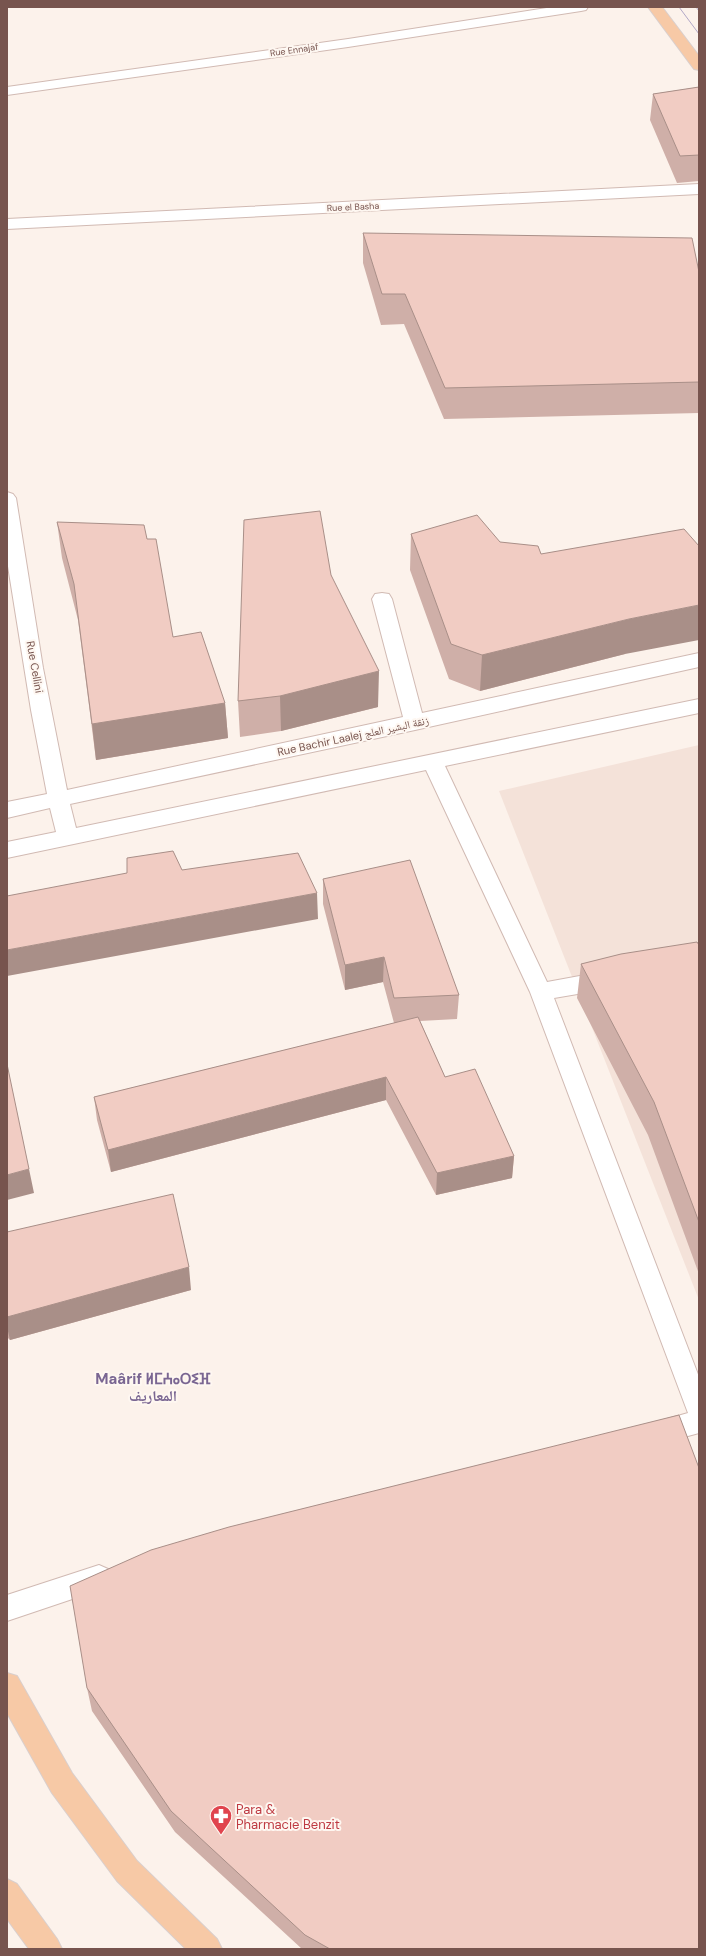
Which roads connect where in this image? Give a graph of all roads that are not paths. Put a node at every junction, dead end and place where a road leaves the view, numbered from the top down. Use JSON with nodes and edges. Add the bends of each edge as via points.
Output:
{"nodes":[{"id":1,"x":581,"y":7,"type":"edge"},
{"id":2,"x":655,"y":7,"type":"edge"},
{"id":3,"x":699,"y":66,"type":"edge"},
{"id":4,"x":7,"y":91,"type":"edge"},
{"id":5,"x":696,"y":189,"type":"edge"},
{"id":6,"x":699,"y":206,"type":"edge"},
{"id":7,"x":7,"y":224,"type":"edge"},
{"id":8,"x":7,"y":498,"type":"edge"},
{"id":9,"x":14,"y":594,"type":"edge"},
{"id":10,"x":382,"y":599,"type":"dead end"},
{"id":11,"x":699,"y":660,"type":"edge"},
{"id":12,"x":699,"y":706,"type":"edge"},
{"id":13,"x":414,"y":723,"type":"junction"},
{"id":14,"x":432,"y":761,"type":"junction"},
{"id":15,"x":58,"y":798,"type":"junction"},
{"id":16,"x":7,"y":810,"type":"edge"},
{"id":17,"x":67,"y":836,"type":"junction"},
{"id":18,"x":7,"y":850,"type":"edge"},
{"id":19,"x":628,"y":977,"type":"edge"},
{"id":20,"x":542,"y":992,"type":"junction"},
{"id":21,"x":691,"y":1368,"type":"edge"},
{"id":22,"x":699,"y":1410,"type":"edge"},
{"id":23,"x":699,"y":1422,"type":"edge"},
{"id":24,"x":633,"y":1438,"type":"edge"},
{"id":25,"x":120,"y":1571,"type":"edge"},
{"id":26,"x":7,"y":1608,"type":"edge"},
{"id":27,"x":7,"y":1686,"type":"edge"},
{"id":28,"x":7,"y":1894,"type":"edge"},
{"id":29,"x":48,"y":1949,"type":"edge"},
{"id":30,"x":207,"y":1949,"type":"edge"}],
"edges":[{"from":1,"to":4,"type":"street","name":"Rue Ennajaf"},
{"from":2,"to":3,"type":"main road"},
{"from":5,"to":6,"type":"street"},
{"from":5,"to":7,"type":"street","name":"Rue el Basha"},
{"from":8,"to":9,"type":"street","name":"Rue Cellini"},
{"from":9,"to":15,"type":"street","name":"Rue Cellini"},
{"from":10,"to":13,"type":"street"},
{"from":11,"to":13,"type":"street","name":"Rue Bachir Laalej زنقة البشير العلج"},
{"from":12,"to":14,"type":"street"},
{"from":13,"to":15,"type":"street","name":"Rue Bachir Laalej زنقة البشير العلج"},
{"from":14,"to":17,"type":"street"},
{"from":14,"to":20,"type":"street"},
{"from":15,"to":16,"type":"street","name":"Rue Bachir Laalej زنقة البشير العلج"},
{"from":15,"to":17,"type":"street","name":"Rue Cellini"},
{"from":17,"to":18,"type":"street"},
{"from":19,"to":20,"type":"street"},
{"from":20,"to":21,"type":"street"},
{"from":21,"to":22,"type":"street"},
{"from":23,"to":24,"type":"street"},
{"from":25,"to":26,"type":"street"},
{"from":27,"to":30,"type":"main road","via":[[62,1783],[126,1871]]},
{"from":28,"to":29,"type":"main road"}]}
